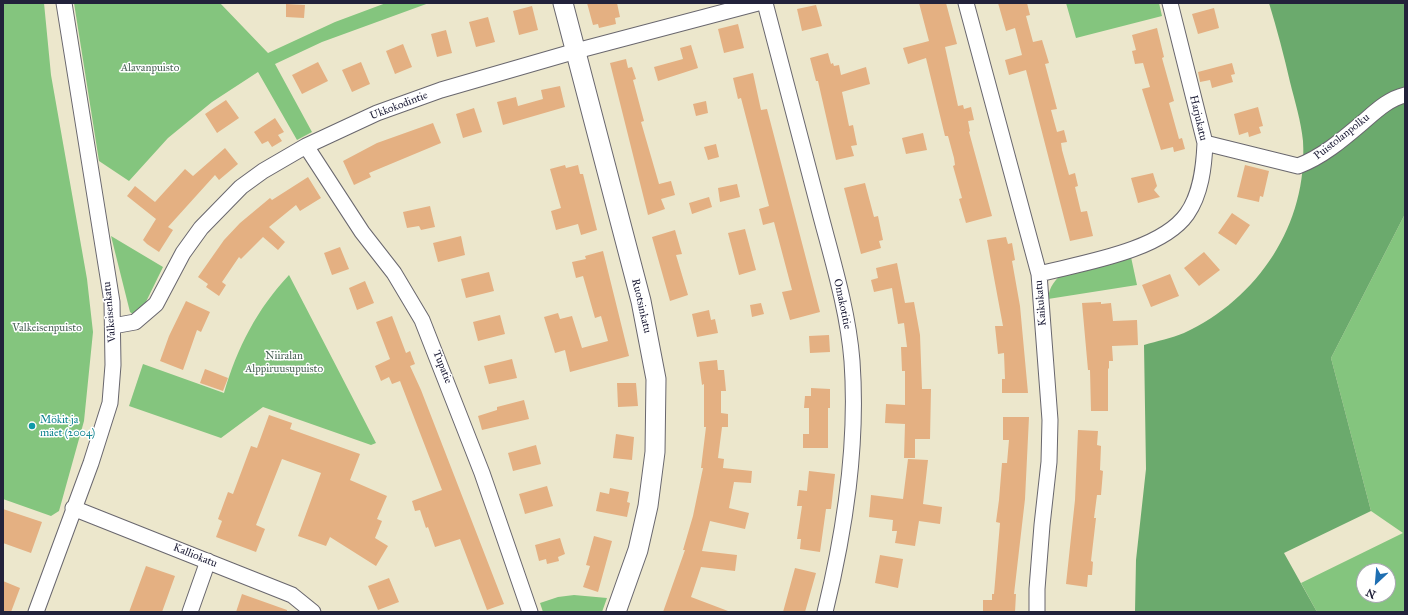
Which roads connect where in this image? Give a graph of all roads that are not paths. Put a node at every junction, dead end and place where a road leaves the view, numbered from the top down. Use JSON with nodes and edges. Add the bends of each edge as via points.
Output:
{"nodes":[{"id":1,"x":64,"y":3,"type":"edge"},
{"id":2,"x":563,"y":3,"type":"edge"},
{"id":3,"x":758,"y":3,"type":"edge"},
{"id":4,"x":765,"y":3,"type":"edge"},
{"id":5,"x":966,"y":3,"type":"edge"},
{"id":6,"x":1170,"y":3,"type":"edge"},
{"id":7,"x":576,"y":51,"type":"junction"},
{"id":8,"x":1405,"y":95,"type":"edge"},
{"id":9,"x":1205,"y":143,"type":"junction"},
{"id":10,"x":306,"y":146,"type":"junction"},
{"id":11,"x":1039,"y":274,"type":"junction"},
{"id":12,"x":113,"y":326,"type":"junction"},
{"id":13,"x":73,"y":508,"type":"junction"},
{"id":14,"x":208,"y":561,"type":"junction"},
{"id":15,"x":36,"y":612,"type":"edge"},
{"id":16,"x":190,"y":612,"type":"edge"},
{"id":17,"x":313,"y":612,"type":"edge"},
{"id":18,"x":530,"y":612,"type":"edge"},
{"id":19,"x":616,"y":612,"type":"edge"},
{"id":20,"x":825,"y":612,"type":"edge"},
{"id":21,"x":1037,"y":612,"type":"edge"}],
"edges":[{"from":1,"to":12,"type":"street","name":"Valkeisenkatu","via":[[112,302]]},
{"from":2,"to":7,"type":"street","name":"Ruotsinkatu"},
{"from":3,"to":7,"type":"street","name":"Ukkokodintie"},
{"from":4,"to":20,"type":"street","name":"Omakotitie","via":[[830,250],[846,317],[852,360],[854,404],[848,487],[842,536]]},
{"from":5,"to":11,"type":"street","name":"Kaikukatu"},
{"from":6,"to":9,"type":"street","name":"Harjukatu"},
{"from":7,"to":10,"type":"street","name":"Ukkokodintie","via":[[402,103]]},
{"from":7,"to":19,"type":"street","name":"Ruotsinkatu","via":[[641,301],[656,379],[655,452],[648,506],[638,550]]},
{"from":8,"to":9,"type":"street","name":"Puistolanpolku","via":[[1398,96],[1379,108],[1312,161],[1298,166]]},
{"from":9,"to":11,"type":"street","name":"Harjukatu","via":[[1204,163],[1194,201],[1177,225],[1155,240],[1130,250]]},
{"from":10,"to":12,"type":"street","name":"Ukkokodintie","via":[[263,170],[241,187],[201,228],[183,253],[156,304],[135,322]]},
{"from":10,"to":18,"type":"street","name":"Tupatie","via":[[362,232],[394,273],[422,320],[482,473]]},
{"from":11,"to":21,"type":"street","name":"Kaikukatu","via":[[1050,448]]},
{"from":12,"to":13,"type":"street","name":"Valkeisenkatu","via":[[110,403],[91,463]]},
{"from":13,"to":14,"type":"street","name":"Kalliokatu"},
{"from":13,"to":15,"type":"street","name":"Valkeisenkatu"},
{"from":14,"to":16,"type":"street"},
{"from":14,"to":17,"type":"street","name":"Kalliokatu","via":[[292,596]]}]}
